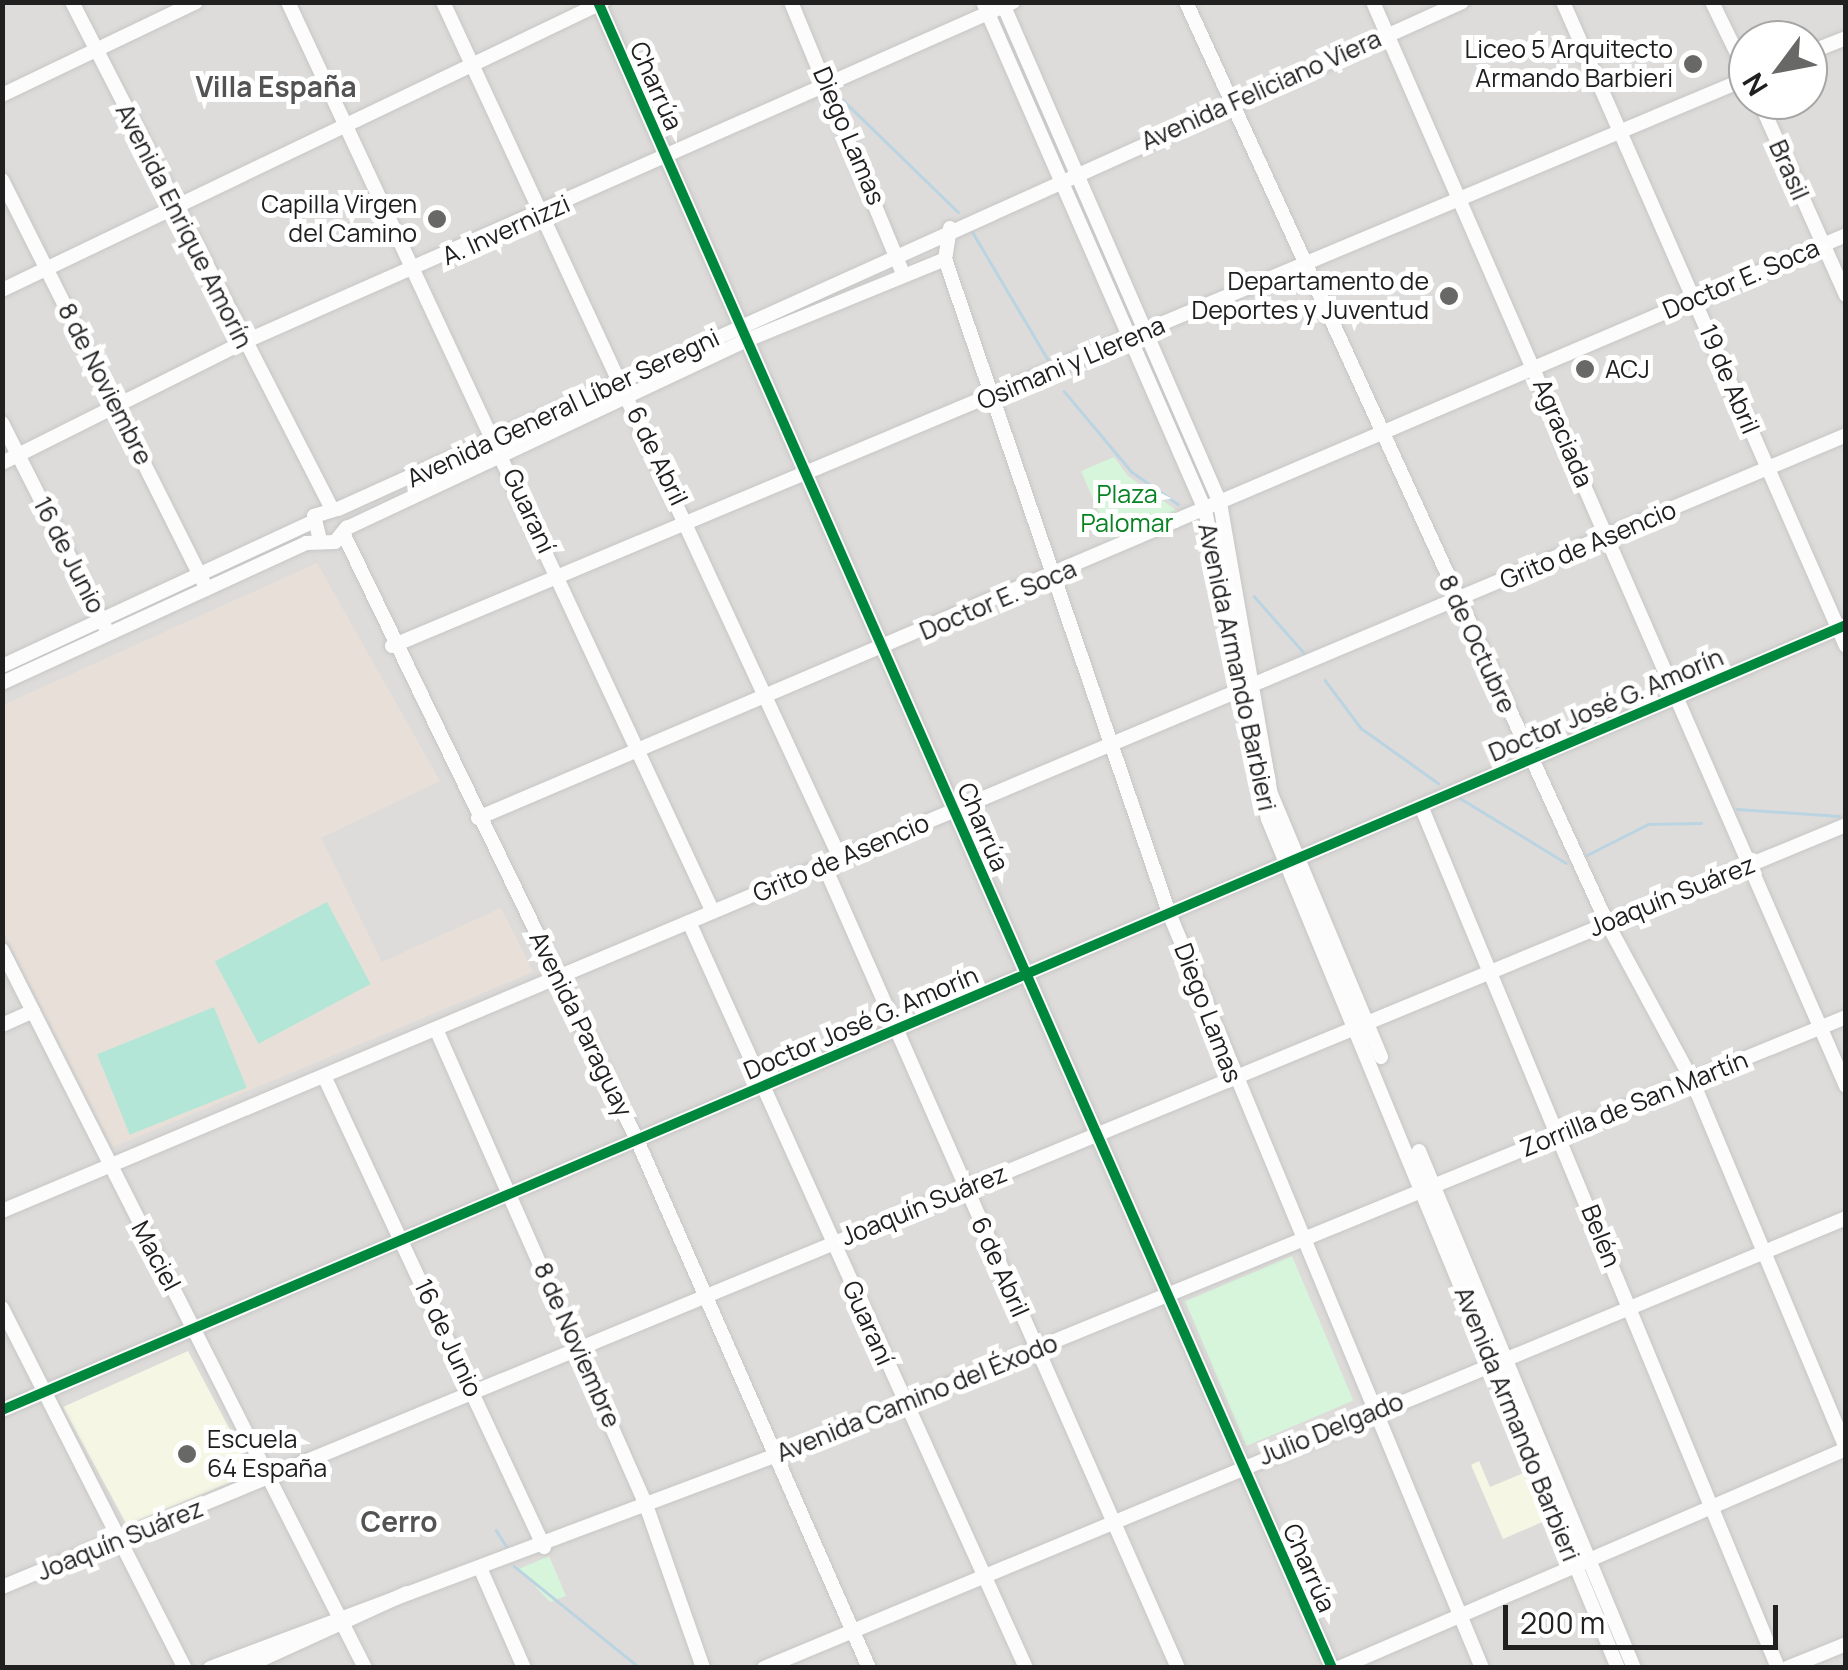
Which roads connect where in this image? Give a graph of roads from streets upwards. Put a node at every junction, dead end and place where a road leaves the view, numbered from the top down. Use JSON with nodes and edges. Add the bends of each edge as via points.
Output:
{"nodes":[{"id":1,"x":72,"y":2,"type":"edge"},
{"id":2,"x":196,"y":2,"type":"edge"},
{"id":3,"x":288,"y":2,"type":"edge"},
{"id":4,"x":444,"y":2,"type":"edge"},
{"id":5,"x":792,"y":2,"type":"edge"},
{"id":6,"x":1186,"y":2,"type":"edge"},
{"id":7,"x":1373,"y":2,"type":"edge"},
{"id":8,"x":1462,"y":2,"type":"edge"},
{"id":9,"x":1563,"y":2,"type":"edge"},
{"id":10,"x":1712,"y":2,"type":"edge"},
{"id":11,"x":600,"y":3,"type":"edge"},
{"id":12,"x":1006,"y":4,"type":"edge"},
{"id":13,"x":986,"y":8,"type":"edge"},
{"id":14,"x":1388,"y":34,"type":"junction"},
{"id":15,"x":1728,"y":35,"type":"edge"},
{"id":16,"x":96,"y":50,"type":"junction"},
{"id":17,"x":471,"y":62,"type":"junction"},
{"id":18,"x":827,"y":84,"type":"junction"},
{"id":19,"x":1728,"y":86,"type":"edge"},
{"id":20,"x":3,"y":95,"type":"edge"},
{"id":21,"x":1230,"y":101,"type":"junction"},
{"id":22,"x":1768,"y":120,"type":"edge"},
{"id":23,"x":345,"y":122,"type":"junction"},
{"id":24,"x":1624,"y":130,"type":"junction"},
{"id":25,"x":666,"y":158,"type":"junction"},
{"id":26,"x":1077,"y":171,"type":"junction"},
{"id":27,"x":1061,"y":179,"type":"junction"},
{"id":28,"x":2,"y":180,"type":"edge"},
{"id":29,"x":1461,"y":198,"type":"junction"},
{"id":30,"x":171,"y":202,"type":"junction"},
{"id":31,"x":544,"y":214,"type":"junction"},
{"id":32,"x":950,"y":228,"type":"junction"},
{"id":33,"x":1846,"y":235,"type":"edge"},
{"id":34,"x":1822,"y":245,"type":"junction"},
{"id":35,"x":898,"y":251,"type":"junction"},
{"id":36,"x":946,"y":259,"type":"junction"},
{"id":37,"x":1301,"y":264,"type":"junction"},
{"id":38,"x":46,"y":268,"type":"junction"},
{"id":39,"x":416,"y":270,"type":"junction"},
{"id":40,"x":902,"y":270,"type":"junction"},
{"id":41,"x":2,"y":290,"type":"edge"},
{"id":42,"x":1846,"y":295,"type":"edge"},
{"id":43,"x":1693,"y":298,"type":"junction"},
{"id":44,"x":740,"y":325,"type":"junction"},
{"id":45,"x":1140,"y":335,"type":"junction"},
{"id":46,"x":747,"y":340,"type":"junction"},
{"id":47,"x":244,"y":342,"type":"junction"},
{"id":48,"x":1534,"y":366,"type":"junction"},
{"id":49,"x":621,"y":380,"type":"junction"},
{"id":50,"x":628,"y":395,"type":"junction"},
{"id":51,"x":991,"y":397,"type":"junction"},
{"id":52,"x":115,"y":404,"type":"junction"},
{"id":53,"x":2,"y":422,"type":"edge"},
{"id":54,"x":1379,"y":432,"type":"junction"},
{"id":55,"x":1846,"y":435,"type":"edge"},
{"id":56,"x":495,"y":438,"type":"junction"},
{"id":57,"x":297,"y":448,"type":"junction"},
{"id":58,"x":502,"y":453,"type":"junction"},
{"id":59,"x":19,"y":455,"type":"junction"},
{"id":60,"x":2,"y":464,"type":"edge"},
{"id":61,"x":1767,"y":469,"type":"junction"},
{"id":62,"x":810,"y":473,"type":"junction"},
{"id":63,"x":1220,"y":503,"type":"junction"},
{"id":64,"x":334,"y":508,"type":"junction"},
{"id":65,"x":1205,"y":510,"type":"junction"},
{"id":66,"x":313,"y":519,"type":"junction"},
{"id":67,"x":690,"y":524,"type":"junction"},
{"id":68,"x":346,"y":532,"type":"junction"},
{"id":69,"x":1608,"y":536,"type":"junction"},
{"id":70,"x":325,"y":542,"type":"junction"},
{"id":71,"x":1056,"y":576,"type":"junction"},
{"id":72,"x":560,"y":578,"type":"junction"},
{"id":73,"x":203,"y":583,"type":"junction"},
{"id":74,"x":1457,"y":602,"type":"junction"},
{"id":75,"x":374,"y":608,"type":"junction"},
{"id":76,"x":1842,"y":626,"type":"edge"},
{"id":77,"x":106,"y":627,"type":"junction"},
{"id":78,"x":392,"y":646,"type":"junction"},
{"id":79,"x":1846,"y":646,"type":"edge"},
{"id":80,"x":886,"y":649,"type":"junction"},
{"id":81,"x":2,"y":666,"type":"edge"},
{"id":82,"x":2,"y":682,"type":"edge"},
{"id":83,"x":1245,"y":689,"type":"junction"},
{"id":84,"x":1680,"y":695,"type":"junction"},
{"id":85,"x":768,"y":698,"type":"junction"},
{"id":86,"x":1112,"y":744,"type":"junction"},
{"id":87,"x":641,"y":752,"type":"junction"},
{"id":88,"x":1530,"y":759,"type":"junction"},
{"id":89,"x":1421,"y":806,"type":"junction"},
{"id":90,"x":953,"y":811,"type":"junction"},
{"id":91,"x":478,"y":818,"type":"junction"},
{"id":92,"x":1846,"y":825,"type":"edge"},
{"id":93,"x":840,"y":858,"type":"junction"},
{"id":94,"x":1291,"y":861,"type":"junction"},
{"id":95,"x":1750,"y":863,"type":"junction"},
{"id":96,"x":824,"y":866,"type":"junction"},
{"id":97,"x":713,"y":912,"type":"junction"},
{"id":98,"x":1170,"y":913,"type":"junction"},
{"id":99,"x":689,"y":922,"type":"junction"},
{"id":100,"x":1607,"y":923,"type":"junction"},
{"id":101,"x":2,"y":950,"type":"edge"},
{"id":102,"x":1489,"y":971,"type":"junction"},
{"id":103,"x":1025,"y":974,"type":"junction"},
{"id":104,"x":558,"y":976,"type":"junction"},
{"id":105,"x":33,"y":1011,"type":"junction"},
{"id":106,"x":1846,"y":1017,"type":"edge"},
{"id":107,"x":2,"y":1024,"type":"edge"},
{"id":108,"x":1362,"y":1024,"type":"junction"},
{"id":109,"x":1821,"y":1027,"type":"junction"},
{"id":110,"x":436,"y":1028,"type":"junction"},
{"id":111,"x":896,"y":1030,"type":"junction"},
{"id":112,"x":324,"y":1076,"type":"junction"},
{"id":113,"x":1232,"y":1078,"type":"junction"},
{"id":114,"x":1692,"y":1080,"type":"junction"},
{"id":115,"x":763,"y":1086,"type":"junction"},
{"id":116,"x":1846,"y":1086,"type":"edge"},
{"id":117,"x":1560,"y":1134,"type":"junction"},
{"id":118,"x":1094,"y":1135,"type":"junction"},
{"id":119,"x":637,"y":1140,"type":"junction"},
{"id":120,"x":108,"y":1166,"type":"junction"},
{"id":121,"x":965,"y":1188,"type":"junction"},
{"id":122,"x":1428,"y":1189,"type":"junction"},
{"id":123,"x":511,"y":1194,"type":"junction"},
{"id":124,"x":2,"y":1211,"type":"edge"},
{"id":125,"x":1846,"y":1218,"type":"edge"},
{"id":126,"x":402,"y":1240,"type":"junction"},
{"id":127,"x":1300,"y":1242,"type":"junction"},
{"id":128,"x":833,"y":1243,"type":"junction"},
{"id":129,"x":1764,"y":1252,"type":"junction"},
{"id":130,"x":706,"y":1296,"type":"junction"},
{"id":131,"x":1166,"y":1296,"type":"junction"},
{"id":132,"x":1630,"y":1307,"type":"junction"},
{"id":133,"x":2,"y":1308,"type":"edge"},
{"id":134,"x":194,"y":1329,"type":"junction"},
{"id":135,"x":579,"y":1348,"type":"junction"},
{"id":136,"x":1036,"y":1349,"type":"junction"},
{"id":137,"x":1499,"y":1360,"type":"junction"},
{"id":138,"x":46,"y":1392,"type":"junction"},
{"id":139,"x":474,"y":1392,"type":"junction"},
{"id":140,"x":904,"y":1403,"type":"junction"},
{"id":141,"x":2,"y":1410,"type":"edge"},
{"id":142,"x":1373,"y":1412,"type":"junction"},
{"id":143,"x":1846,"y":1448,"type":"edge"},
{"id":144,"x":774,"y":1456,"type":"junction"},
{"id":145,"x":1242,"y":1466,"type":"junction"},
{"id":146,"x":269,"y":1478,"type":"junction"},
{"id":147,"x":646,"y":1504,"type":"junction"},
{"id":148,"x":1712,"y":1507,"type":"junction"},
{"id":149,"x":1112,"y":1519,"type":"junction"},
{"id":150,"x":120,"y":1541,"type":"junction"},
{"id":151,"x":544,"y":1547,"type":"junction"},
{"id":152,"x":1582,"y":1563,"type":"junction"},
{"id":153,"x":481,"y":1570,"type":"junction"},
{"id":154,"x":983,"y":1574,"type":"junction"},
{"id":155,"x":2,"y":1588,"type":"edge"},
{"id":156,"x":1460,"y":1616,"type":"junction"},
{"id":157,"x":343,"y":1619,"type":"junction"},
{"id":158,"x":853,"y":1632,"type":"junction"},
{"id":159,"x":1846,"y":1644,"type":"edge"},
{"id":160,"x":186,"y":1668,"type":"edge"},
{"id":161,"x":210,"y":1668,"type":"edge"},
{"id":162,"x":242,"y":1668,"type":"edge"},
{"id":163,"x":365,"y":1668,"type":"edge"},
{"id":164,"x":524,"y":1668,"type":"edge"},
{"id":165,"x":702,"y":1668,"type":"edge"},
{"id":166,"x":764,"y":1668,"type":"edge"},
{"id":167,"x":868,"y":1668,"type":"edge"},
{"id":168,"x":1026,"y":1668,"type":"edge"},
{"id":169,"x":1178,"y":1668,"type":"edge"},
{"id":170,"x":1336,"y":1668,"type":"edge"},
{"id":171,"x":1482,"y":1668,"type":"edge"},
{"id":172,"x":1618,"y":1668,"type":"edge"},
{"id":173,"x":1634,"y":1668,"type":"edge"},
{"id":174,"x":1778,"y":1668,"type":"edge"},
{"id":175,"x":1788,"y":1668,"type":"edge"}],
"edges":[{"from":1,"to":16,"type":"street","name":"Avenida Enrique Amorín"},
{"from":2,"to":16,"type":"street"},
{"from":3,"to":23,"type":"street","name":"Guaraní"},
{"from":4,"to":17,"type":"street","name":"6 de Abril"},
{"from":5,"to":18,"type":"street","name":"Diego Lamas"},
{"from":6,"to":21,"type":"street","name":"8 de Octubre"},
{"from":7,"to":14,"type":"street","name":"Agraciada"},
{"from":8,"to":14,"type":"street","name":"Avenida Feliciano Viera"},
{"from":9,"to":24,"type":"street","name":"19 de Abril"},
{"from":10,"to":15,"type":"street"},
{"from":11,"to":17,"type":"street"},
{"from":11,"to":25,"type":"street","name":"Charrúa"},
{"from":12,"to":13,"type":"street","name":"A. Invernizzi"},
{"from":12,"to":26,"type":"street","name":"Avenida Armando Barbieri"},
{"from":13,"to":18,"type":"street","name":"A. Invernizzi"},
{"from":13,"to":27,"type":"street","name":"Avenida Armando Barbieri"},
{"from":14,"to":21,"type":"street","name":"Avenida Feliciano Viera"},
{"from":14,"to":29,"type":"street","name":"Agraciada"},
{"from":16,"to":20,"type":"street"},
{"from":16,"to":30,"type":"street","name":"Avenida Enrique Amorín"},
{"from":17,"to":23,"type":"street"},
{"from":17,"to":31,"type":"street","name":"6 de Abril"},
{"from":18,"to":25,"type":"street","name":"A. Invernizzi"},
{"from":18,"to":35,"type":"street","name":"Diego Lamas"},
{"from":19,"to":24,"type":"street","name":"Osimani y Llerena"},
{"from":21,"to":26,"type":"street","name":"Avenida Feliciano Viera"},
{"from":21,"to":37,"type":"street","name":"8 de Octubre"},
{"from":22,"to":34,"type":"street","name":"Brasil"},
{"from":23,"to":30,"type":"street"},
{"from":23,"to":39,"type":"street","name":"Guaraní"},
{"from":24,"to":29,"type":"street","name":"Osimani y Llerena"},
{"from":24,"to":43,"type":"street","name":"19 de Abril"},
{"from":25,"to":31,"type":"street","name":"A. Invernizzi"},
{"from":25,"to":44,"type":"street","name":"Charrúa"},
{"from":26,"to":27,"type":"street","name":"Avenida Feliciano Viera"},
{"from":26,"to":45,"type":"street","name":"Avenida Armando Barbieri"},
{"from":27,"to":32,"type":"street","name":"Avenida General Líber Seregni"},
{"from":27,"to":45,"type":"street","name":"Avenida Armando Barbieri"},
{"from":28,"to":38,"type":"street","name":"8 de Noviembre"},
{"from":29,"to":37,"type":"street","name":"Osimani y Llerena"},
{"from":29,"to":48,"type":"street","name":"Agraciada"},
{"from":30,"to":38,"type":"street"},
{"from":30,"to":47,"type":"street","name":"Avenida Enrique Amorín"},
{"from":31,"to":39,"type":"street","name":"A. Invernizzi"},
{"from":31,"to":49,"type":"street","name":"6 de Abril"},
{"from":32,"to":35,"type":"street","name":"Avenida General Líber Seregni"},
{"from":32,"to":36,"type":"street","name":"Diego Lamas"},
{"from":33,"to":34,"type":"street","name":"Doctor E. Soca"},
{"from":34,"to":42,"type":"street","name":"Brasil"},
{"from":34,"to":43,"type":"street","name":"Doctor E. Soca"},
{"from":35,"to":40,"type":"street","name":"Diego Lamas"},
{"from":35,"to":44,"type":"street","name":"Avenida General Líber Seregni"},
{"from":36,"to":40,"type":"street","name":"Avenida General Líber Seregni"},
{"from":36,"to":51,"type":"street","name":"Diego Lamas"},
{"from":37,"to":45,"type":"street","name":"Osimani y Llerena"},
{"from":37,"to":54,"type":"street","name":"8 de Octubre"},
{"from":38,"to":41,"type":"street"},
{"from":38,"to":52,"type":"street","name":"8 de Noviembre"},
{"from":39,"to":47,"type":"street","name":"A. Invernizzi"},
{"from":39,"to":56,"type":"street","name":"Guaraní"},
{"from":40,"to":46,"type":"street","name":"Avenida General Líber Seregni"},
{"from":43,"to":48,"type":"street","name":"Doctor E. Soca"},
{"from":43,"to":61,"type":"street","name":"19 de Abril"},
{"from":44,"to":46,"type":"street","name":"Charrúa"},
{"from":44,"to":49,"type":"street","name":"Avenida General Líber Seregni"},
{"from":45,"to":51,"type":"street","name":"Osimani y Llerena"},
{"from":45,"to":63,"type":"street","name":"Avenida Armando Barbieri"},
{"from":45,"to":65,"type":"street","name":"Avenida Armando Barbieri"},
{"from":46,"to":50,"type":"street","name":"Avenida General Líber Seregni"},
{"from":46,"to":62,"type":"street","name":"Charrúa"},
{"from":47,"to":52,"type":"street","name":"A. Invernizzi"},
{"from":47,"to":57,"type":"street","name":"Avenida Enrique Amorín"},
{"from":48,"to":54,"type":"street","name":"Doctor E. Soca"},
{"from":48,"to":69,"type":"street","name":"Agraciada"},
{"from":49,"to":50,"type":"street","name":"6 de Abril"},
{"from":49,"to":56,"type":"street","name":"Avenida General Líber Seregni"},
{"from":50,"to":58,"type":"street","name":"Avenida General Líber Seregni"},
{"from":50,"to":67,"type":"street","name":"6 de Abril"},
{"from":51,"to":62,"type":"street","name":"Osimani y Llerena"},
{"from":51,"to":71,"type":"street","name":"Diego Lamas"},
{"from":52,"to":59,"type":"street","name":"A. Invernizzi"},
{"from":52,"to":73,"type":"street","name":"8 de Noviembre"},
{"from":53,"to":59,"type":"street","name":"16 de Junio"},
{"from":54,"to":63,"type":"street","name":"Doctor E. Soca"},
{"from":54,"to":74,"type":"street","name":"8 de Octubre"},
{"from":55,"to":61,"type":"street","name":"Grito de Asencio"},
{"from":56,"to":58,"type":"street","name":"Guaraní"},
{"from":56,"to":64,"type":"street","name":"Avenida General Líber Seregni"},
{"from":57,"to":64,"type":"street","name":"Avenida Enrique Amorín"},
{"from":57,"to":66,"type":"street","name":"Avenida Enrique Amorín"},
{"from":58,"to":68,"type":"street","name":"Avenida General Líber Seregni"},
{"from":58,"to":72,"type":"street","name":"Guaraní"},
{"from":59,"to":60,"type":"street","name":"A. Invernizzi"},
{"from":59,"to":77,"type":"street","name":"16 de Junio"},
{"from":61,"to":69,"type":"street","name":"Grito de Asencio"},
{"from":61,"to":76,"type":"street","name":"19 de Abril"},
{"from":62,"to":67,"type":"street","name":"Osimani y Llerena"},
{"from":62,"to":80,"type":"street","name":"Charrúa"},
{"from":63,"to":65,"type":"street","name":"Doctor E. Soca"},
{"from":63,"to":83,"type":"street","name":"Avenida Armando Barbieri"},
{"from":64,"to":66,"type":"street","name":"Avenida General Líber Seregni"},
{"from":64,"to":68,"type":"street","name":"Avenida Enrique Amorín"},
{"from":65,"to":71,"type":"street","name":"Doctor E. Soca"},
{"from":65,"to":83,"type":"street","name":"Avenida Armando Barbieri"},
{"from":66,"to":70,"type":"street","name":"Avenida Enrique Amorín"},
{"from":66,"to":73,"type":"street"},
{"from":67,"to":72,"type":"street","name":"Osimani y Llerena"},
{"from":67,"to":85,"type":"street","name":"6 de Abril"},
{"from":68,"to":70,"type":"street","name":"Avenida General Líber Seregni"},
{"from":68,"to":75,"type":"street","name":"Avenida Paraguay"},
{"from":69,"to":74,"type":"street","name":"Grito de Asencio"},
{"from":69,"to":84,"type":"street","name":"Agraciada"},
{"from":70,"to":73,"type":"street"},
{"from":70,"to":75,"type":"street","name":"Avenida Paraguay"},
{"from":71,"to":80,"type":"street","name":"Doctor E. Soca"},
{"from":71,"to":86,"type":"street","name":"Diego Lamas"},
{"from":72,"to":78,"type":"street","name":"Osimani y Llerena"},
{"from":72,"to":87,"type":"street","name":"Guaraní"},
{"from":73,"to":77,"type":"street"},
{"from":74,"to":83,"type":"street","name":"Grito de Asencio"},
{"from":74,"to":88,"type":"street","name":"8 de Octubre"},
{"from":75,"to":78,"type":"street","name":"Avenida Paraguay"},
{"from":76,"to":79,"type":"street","name":"19 de Abril"},
{"from":76,"to":84,"type":"street","name":"Doctor José G. Amorín"},
{"from":77,"to":81,"type":"street"},
{"from":77,"to":82,"type":"street"},
{"from":78,"to":91,"type":"street","name":"Avenida Paraguay"},
{"from":80,"to":85,"type":"street","name":"Doctor E. Soca"},
{"from":80,"to":90,"type":"street","name":"Charrúa"},
{"from":83,"to":86,"type":"street","name":"Grito de Asencio"},
{"from":83,"to":94,"type":"street","name":"Avenida Armando Barbieri","via":[[1260,796]]},
{"from":84,"to":88,"type":"street","name":"Doctor José G. Amorín"},
{"from":84,"to":95,"type":"street","name":"Agraciada"},
{"from":85,"to":87,"type":"street","name":"Doctor E. Soca"},
{"from":85,"to":93,"type":"street","name":"6 de Abril"},
{"from":86,"to":90,"type":"street","name":"Grito de Asencio"},
{"from":86,"to":98,"type":"street","name":"Diego Lamas"},
{"from":87,"to":91,"type":"street","name":"Doctor E. Soca"},
{"from":87,"to":97,"type":"street","name":"Guaraní"},
{"from":88,"to":89,"type":"street","name":"Doctor José G. Amorín"},
{"from":88,"to":100,"type":"street","name":"8 de Octubre"},
{"from":89,"to":94,"type":"street","name":"Doctor José G. Amorín"},
{"from":89,"to":102,"type":"street","name":"Belén"},
{"from":90,"to":93,"type":"street","name":"Grito de Asencio"},
{"from":90,"to":103,"type":"street","name":"Charrúa"},
{"from":91,"to":104,"type":"street","name":"Avenida Paraguay"},
{"from":92,"to":95,"type":"street","name":"Joaquín Suárez"},
{"from":93,"to":96,"type":"street","name":"Grito de Asencio"},
{"from":94,"to":98,"type":"street","name":"Doctor José G. Amorín"},
{"from":94,"to":108,"type":"street","name":"Avenida Armando Barbieri"},
{"from":95,"to":100,"type":"street","name":"Joaquín Suárez"},
{"from":95,"to":109,"type":"street","name":"Agraciada"},
{"from":96,"to":97,"type":"street","name":"Grito de Asencio"},
{"from":96,"to":111,"type":"street","name":"6 de Abril"},
{"from":97,"to":99,"type":"street","name":"Grito de Asencio"},
{"from":98,"to":103,"type":"street","name":"Doctor José G. Amorín"},
{"from":98,"to":113,"type":"street","name":"Diego Lamas"},
{"from":99,"to":104,"type":"street","name":"Grito de Asencio"},
{"from":99,"to":115,"type":"street","name":"Guaraní"},
{"from":100,"to":102,"type":"street","name":"Joaquín Suárez"},
{"from":100,"to":114,"type":"street","name":"8 de Octubre"},
{"from":101,"to":105,"type":"street","name":"Maciel"},
{"from":102,"to":108,"type":"street","name":"Joaquín Suárez"},
{"from":102,"to":117,"type":"street","name":"Belén"},
{"from":103,"to":111,"type":"street","name":"Doctor José G. Amorín"},
{"from":103,"to":118,"type":"street","name":"Charrúa"},
{"from":104,"to":110,"type":"street","name":"Grito de Asencio"},
{"from":104,"to":119,"type":"street","name":"Avenida Paraguay"},
{"from":105,"to":107,"type":"street"},
{"from":105,"to":120,"type":"street","name":"Maciel"},
{"from":106,"to":109,"type":"street","name":"Zorrilla de San Martín"},
{"from":108,"to":113,"type":"street","name":"Joaquín Suárez"},
{"from":108,"to":122,"type":"street","name":"Avenida Armando Barbieri"},
{"from":109,"to":114,"type":"street","name":"Zorrilla de San Martín"},
{"from":109,"to":116,"type":"street","name":"Agraciada"},
{"from":110,"to":112,"type":"street","name":"Grito de Asencio"},
{"from":110,"to":123,"type":"street","name":"8 de Noviembre"},
{"from":111,"to":115,"type":"street","name":"Doctor José G. Amorín"},
{"from":111,"to":121,"type":"street","name":"6 de Abril"},
{"from":112,"to":120,"type":"street","name":"Grito de Asencio"},
{"from":112,"to":126,"type":"street","name":"16 de Junio"},
{"from":113,"to":118,"type":"street","name":"Joaquín Suárez"},
{"from":113,"to":127,"type":"street","name":"Diego Lamas"},
{"from":114,"to":117,"type":"street","name":"Zorrilla de San Martín"},
{"from":114,"to":129,"type":"street","name":"8 de Octubre"},
{"from":115,"to":119,"type":"street","name":"Doctor José G. Amorín"},
{"from":115,"to":128,"type":"street","name":"Guaraní"},
{"from":117,"to":122,"type":"street","name":"Zorrilla de San Martín"},
{"from":117,"to":132,"type":"street","name":"Belén"},
{"from":118,"to":121,"type":"street","name":"Joaquín Suárez"},
{"from":118,"to":131,"type":"street","name":"Charrúa"},
{"from":119,"to":123,"type":"street","name":"Doctor José G. Amorín"},
{"from":119,"to":130,"type":"street","name":"Avenida Paraguay"},
{"from":120,"to":124,"type":"street","name":"Grito de Asencio"},
{"from":120,"to":134,"type":"street","name":"Maciel"},
{"from":121,"to":128,"type":"street","name":"Joaquín Suárez"},
{"from":121,"to":136,"type":"street","name":"6 de Abril"},
{"from":122,"to":127,"type":"street","name":"Avenida Camino del Éxodo"},
{"from":122,"to":137,"type":"street","name":"Avenida Armando Barbieri"},
{"from":123,"to":126,"type":"street","name":"Doctor José G. Amorín"},
{"from":123,"to":135,"type":"street","name":"8 de Noviembre"},
{"from":125,"to":129,"type":"street","name":"Julio Delgado"},
{"from":126,"to":134,"type":"street","name":"Doctor José G. Amorín"},
{"from":126,"to":139,"type":"street","name":"16 de Junio"},
{"from":127,"to":131,"type":"street","name":"Avenida Camino del Éxodo"},
{"from":127,"to":142,"type":"street","name":"Diego Lamas"},
{"from":128,"to":130,"type":"street","name":"Joaquín Suárez"},
{"from":128,"to":140,"type":"street","name":"Guaraní"},
{"from":129,"to":132,"type":"street","name":"Julio Delgado"},
{"from":129,"to":143,"type":"street","name":"8 de Octubre"},
{"from":130,"to":135,"type":"street","name":"Joaquín Suárez"},
{"from":130,"to":144,"type":"street","name":"Avenida Paraguay"},
{"from":131,"to":136,"type":"street","name":"Avenida Camino del Éxodo"},
{"from":131,"to":145,"type":"street","name":"Charrúa"},
{"from":132,"to":137,"type":"street","name":"Julio Delgado"},
{"from":132,"to":148,"type":"street","name":"Belén"},
{"from":133,"to":138,"type":"street"},
{"from":134,"to":138,"type":"street","name":"Doctor José G. Amorín"},
{"from":134,"to":146,"type":"street","name":"Maciel"},
{"from":135,"to":139,"type":"street","name":"Joaquín Suárez"},
{"from":135,"to":147,"type":"street","name":"8 de Noviembre"},
{"from":136,"to":140,"type":"street","name":"Avenida Camino del Éxodo"},
{"from":136,"to":149,"type":"street","name":"6 de Abril"},
{"from":137,"to":142,"type":"street","name":"Julio Delgado"},
{"from":137,"to":152,"type":"street","name":"Avenida Armando Barbieri"},
{"from":138,"to":141,"type":"street","name":"Doctor José G. Amorín"},
{"from":138,"to":150,"type":"street"},
{"from":139,"to":146,"type":"street","name":"Joaquín Suárez"},
{"from":139,"to":151,"type":"street","name":"16 de Junio"},
{"from":140,"to":144,"type":"street","name":"Avenida Camino del Éxodo"},
{"from":140,"to":154,"type":"street","name":"Guaraní"},
{"from":142,"to":145,"type":"street","name":"Julio Delgado"},
{"from":142,"to":156,"type":"street","name":"Diego Lamas"},
{"from":143,"to":148,"type":"street"},
{"from":144,"to":147,"type":"street","name":"Avenida Camino del Éxodo"},
{"from":144,"to":158,"type":"street","name":"Avenida Paraguay"},
{"from":145,"to":149,"type":"street","name":"Julio Delgado"},
{"from":145,"to":170,"type":"street","name":"Charrúa"},
{"from":146,"to":150,"type":"street","name":"Joaquín Suárez"},
{"from":146,"to":157,"type":"street","name":"Maciel"},
{"from":147,"to":151,"type":"street","name":"Avenida Camino del Éxodo"},
{"from":147,"to":165,"type":"street","name":"8 de Noviembre"},
{"from":148,"to":152,"type":"street"},
{"from":148,"to":174,"type":"street","name":"Belén"},
{"from":149,"to":154,"type":"street","name":"Julio Delgado"},
{"from":149,"to":169,"type":"street","name":"6 de Abril"},
{"from":150,"to":155,"type":"street","name":"Joaquín Suárez"},
{"from":150,"to":160,"type":"street"},
{"from":151,"to":153,"type":"street","name":"Avenida Camino del Éxodo"},
{"from":152,"to":156,"type":"street"},
{"from":152,"to":172,"type":"street","name":"Avenida Armando Barbieri"},
{"from":152,"to":173,"type":"street","name":"Avenida Armando Barbieri"},
{"from":153,"to":157,"type":"street","name":"Avenida Camino del Éxodo"},
{"from":153,"to":164,"type":"street"},
{"from":154,"to":158,"type":"street","name":"Julio Delgado"},
{"from":154,"to":168,"type":"street","name":"Guaraní"},
{"from":156,"to":170,"type":"street"},
{"from":156,"to":171,"type":"street","name":"Diego Lamas"},
{"from":157,"to":161,"type":"street","name":"Avenida Camino del Éxodo"},
{"from":157,"to":162,"type":"street","name":"Avenida Camino del Éxodo"},
{"from":157,"to":163,"type":"street","name":"Maciel"},
{"from":158,"to":166,"type":"street","name":"Julio Delgado"},
{"from":158,"to":167,"type":"street","name":"Avenida Paraguay"},
{"from":159,"to":175,"type":"street"}]}
